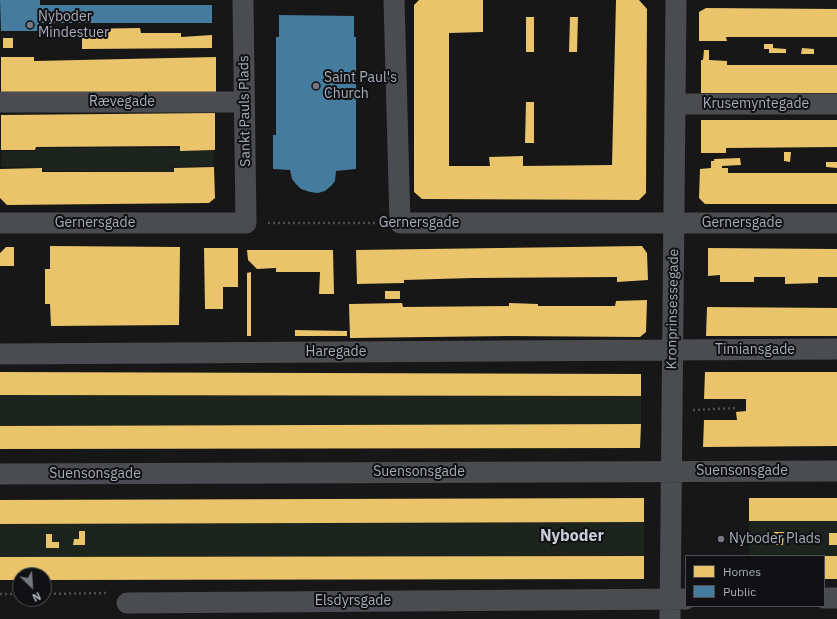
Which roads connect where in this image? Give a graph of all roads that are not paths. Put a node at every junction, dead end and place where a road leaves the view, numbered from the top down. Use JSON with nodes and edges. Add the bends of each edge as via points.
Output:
{"nodes":[{"id":1,"x":243,"y":0,"type":"edge"},
{"id":2,"x":394,"y":0,"type":"edge"},
{"id":3,"x":676,"y":0,"type":"edge"},
{"id":4,"x":0,"y":102,"type":"edge"},
{"id":5,"x":244,"y":102,"type":"junction"},
{"id":6,"x":675,"y":104,"type":"junction"},
{"id":7,"x":837,"y":104,"type":"edge"},
{"id":8,"x":0,"y":223,"type":"edge"},
{"id":9,"x":246,"y":223,"type":"joint"},
{"id":10,"x":674,"y":223,"type":"junction"},
{"id":11,"x":837,"y":223,"type":"edge"},
{"id":12,"x":837,"y":349,"type":"edge"},
{"id":13,"x":673,"y":350,"type":"junction"},
{"id":14,"x":0,"y":354,"type":"edge"},
{"id":15,"x":837,"y":471,"type":"edge"},
{"id":16,"x":672,"y":472,"type":"junction"},
{"id":17,"x":0,"y":474,"type":"edge"},
{"id":18,"x":825,"y":598,"type":"edge"},
{"id":19,"x":837,"y":598,"type":"edge"},
{"id":20,"x":127,"y":603,"type":"road end"},
{"id":21,"x":675,"y":606,"type":"edge"}],
"edges":[{"from":1,"to":5,"type":"street","name":"Sankt Pauls Plads"},
{"from":2,"to":10,"type":"street","name":"Gernersgade","via":[[400,223]]},
{"from":3,"to":6,"type":"street","name":"Kronprinsessegade"},
{"from":4,"to":5,"type":"street","name":"Rævegade"},
{"from":5,"to":9,"type":"street","name":"Sankt Pauls Plads"},
{"from":6,"to":7,"type":"street","name":"Krusemyntegade"},
{"from":6,"to":10,"type":"street","name":"Kronprinsessegade"},
{"from":8,"to":9,"type":"street","name":"Gernersgade"},
{"from":10,"to":11,"type":"street","name":"Gernersgade"},
{"from":10,"to":13,"type":"street","name":"Kronprinsessegade"},
{"from":12,"to":13,"type":"street","name":"Timiansgade"},
{"from":13,"to":14,"type":"street","name":"Haregade"},
{"from":13,"to":16,"type":"street","name":"Kronprinsessegade"},
{"from":15,"to":16,"type":"street","name":"Suensonsgade"},
{"from":16,"to":17,"type":"street","name":"Suensonsgade"},
{"from":16,"to":21,"type":"street","name":"Kronprinsessegade"},
{"from":18,"to":19,"type":"street"},
{"from":20,"to":21,"type":"street","name":"Elsdyrsgade"}]}
